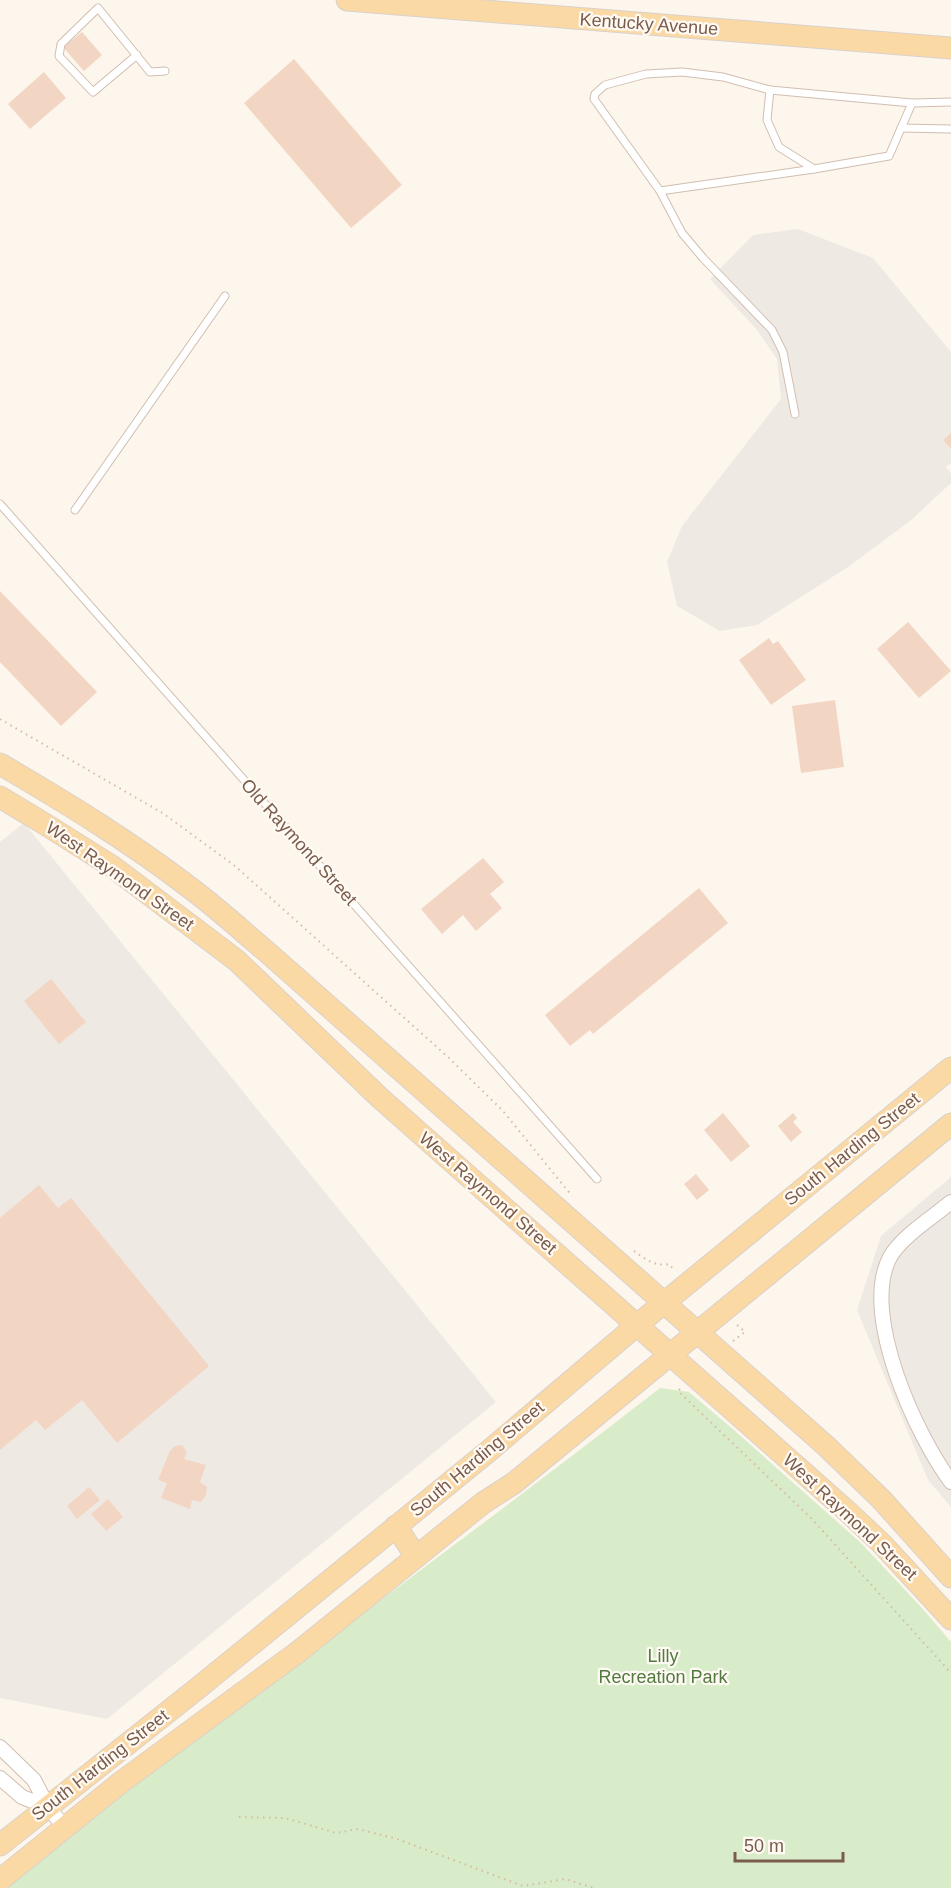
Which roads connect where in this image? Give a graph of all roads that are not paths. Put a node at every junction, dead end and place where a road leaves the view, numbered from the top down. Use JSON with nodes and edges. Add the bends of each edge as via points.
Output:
{"nodes":[{"id":1,"x":347,"y":0,"type":"edge"},
{"id":2,"x":951,"y":48,"type":"edge"},
{"id":3,"x":137,"y":55,"type":"junction"},
{"id":4,"x":165,"y":71,"type":"dead end"},
{"id":5,"x":770,"y":90,"type":"junction"},
{"id":6,"x":951,"y":102,"type":"edge"},
{"id":7,"x":912,"y":103,"type":"junction"},
{"id":8,"x":901,"y":128,"type":"junction"},
{"id":9,"x":951,"y":129,"type":"edge"},
{"id":10,"x":814,"y":169,"type":"junction"},
{"id":11,"x":660,"y":191,"type":"junction"},
{"id":12,"x":225,"y":297,"type":"dead end"},
{"id":13,"x":795,"y":414,"type":"dead end"},
{"id":14,"x":0,"y":504,"type":"edge"},
{"id":15,"x":75,"y":510,"type":"dead end"},
{"id":16,"x":0,"y":764,"type":"edge"},
{"id":17,"x":0,"y":797,"type":"edge"},
{"id":18,"x":951,"y":1068,"type":"edge"},
{"id":19,"x":951,"y":1124,"type":"edge"},
{"id":20,"x":597,"y":1179,"type":"dead end"},
{"id":21,"x":951,"y":1202,"type":"edge"},
{"id":22,"x":664,"y":1302,"type":"junction"},
{"id":23,"x":637,"y":1325,"type":"junction"},
{"id":24,"x":698,"y":1332,"type":"junction"},
{"id":25,"x":671,"y":1355,"type":"junction"},
{"id":26,"x":951,"y":1482,"type":"edge"},
{"id":27,"x":396,"y":1526,"type":"junction"},
{"id":28,"x":416,"y":1557,"type":"junction"},
{"id":29,"x":951,"y":1577,"type":"edge"},
{"id":30,"x":951,"y":1619,"type":"edge"},
{"id":31,"x":0,"y":1747,"type":"edge"},
{"id":32,"x":0,"y":1778,"type":"edge"},
{"id":33,"x":48,"y":1807,"type":"junction"},
{"id":34,"x":65,"y":1828,"type":"junction"},
{"id":35,"x":0,"y":1845,"type":"edge"},
{"id":36,"x":0,"y":1880,"type":"edge"}],
"edges":[{"from":1,"to":2,"type":"main road","name":"Kentucky Avenue"},
{"from":3,"to":3,"type":"lane","via":[[98,8],[61,44],[58,56],[93,92]]},
{"from":3,"to":4,"type":"lane","via":[[150,72]]},
{"from":5,"to":7,"type":"lane"},
{"from":5,"to":10,"type":"lane","via":[[767,120],[779,147]]},
{"from":5,"to":11,"type":"lane","via":[[723,77],[682,72],[646,74],[599,89],[594,99]]},
{"from":6,"to":7,"type":"lane"},
{"from":7,"to":8,"type":"lane"},
{"from":8,"to":9,"type":"lane"},
{"from":8,"to":10,"type":"lane","via":[[889,156]]},
{"from":10,"to":11,"type":"lane"},
{"from":11,"to":13,"type":"lane","via":[[682,233],[772,330],[783,352]]},
{"from":12,"to":15,"type":"lane"},
{"from":14,"to":20,"type":"lane","name":"Old Raymond Street"},
{"from":16,"to":22,"type":"main road","name":"West Raymond Street","via":[[98,823],[190,887]]},
{"from":17,"to":23,"type":"main road","name":"West Raymond Street","via":[[113,867],[236,960],[380,1098]]},
{"from":18,"to":22,"type":"main road","name":"South Harding Street"},
{"from":19,"to":24,"type":"main road","name":"South Harding Street"},
{"from":21,"to":26,"type":"street","via":[[892,1254],[884,1271],[881,1293],[903,1394],[921,1435]]},
{"from":22,"to":23,"type":"main road","name":"South Harding Street"},
{"from":22,"to":24,"type":"main road","name":"West Raymond Street"},
{"from":23,"to":25,"type":"main road","name":"West Raymond Street"},
{"from":23,"to":27,"type":"main road","name":"South Harding Street"},
{"from":24,"to":25,"type":"main road","name":"South Harding Street"},
{"from":24,"to":29,"type":"main road","name":"West Raymond Street","via":[[825,1445]]},
{"from":25,"to":28,"type":"main road","name":"South Harding Street"},
{"from":25,"to":30,"type":"main road","name":"West Raymond Street","via":[[874,1536]]},
{"from":27,"to":28,"type":"main road"},
{"from":27,"to":33,"type":"main road","name":"South Harding Street"},
{"from":28,"to":34,"type":"main road","name":"South Harding Street","via":[[298,1652]]},
{"from":31,"to":33,"type":"street","via":[[34,1780]]},
{"from":32,"to":33,"type":"street","via":[[22,1797]]},
{"from":33,"to":34,"type":"street"},
{"from":33,"to":35,"type":"main road","name":"South Harding Street"},
{"from":34,"to":36,"type":"main road","name":"South Harding Street"}]}
